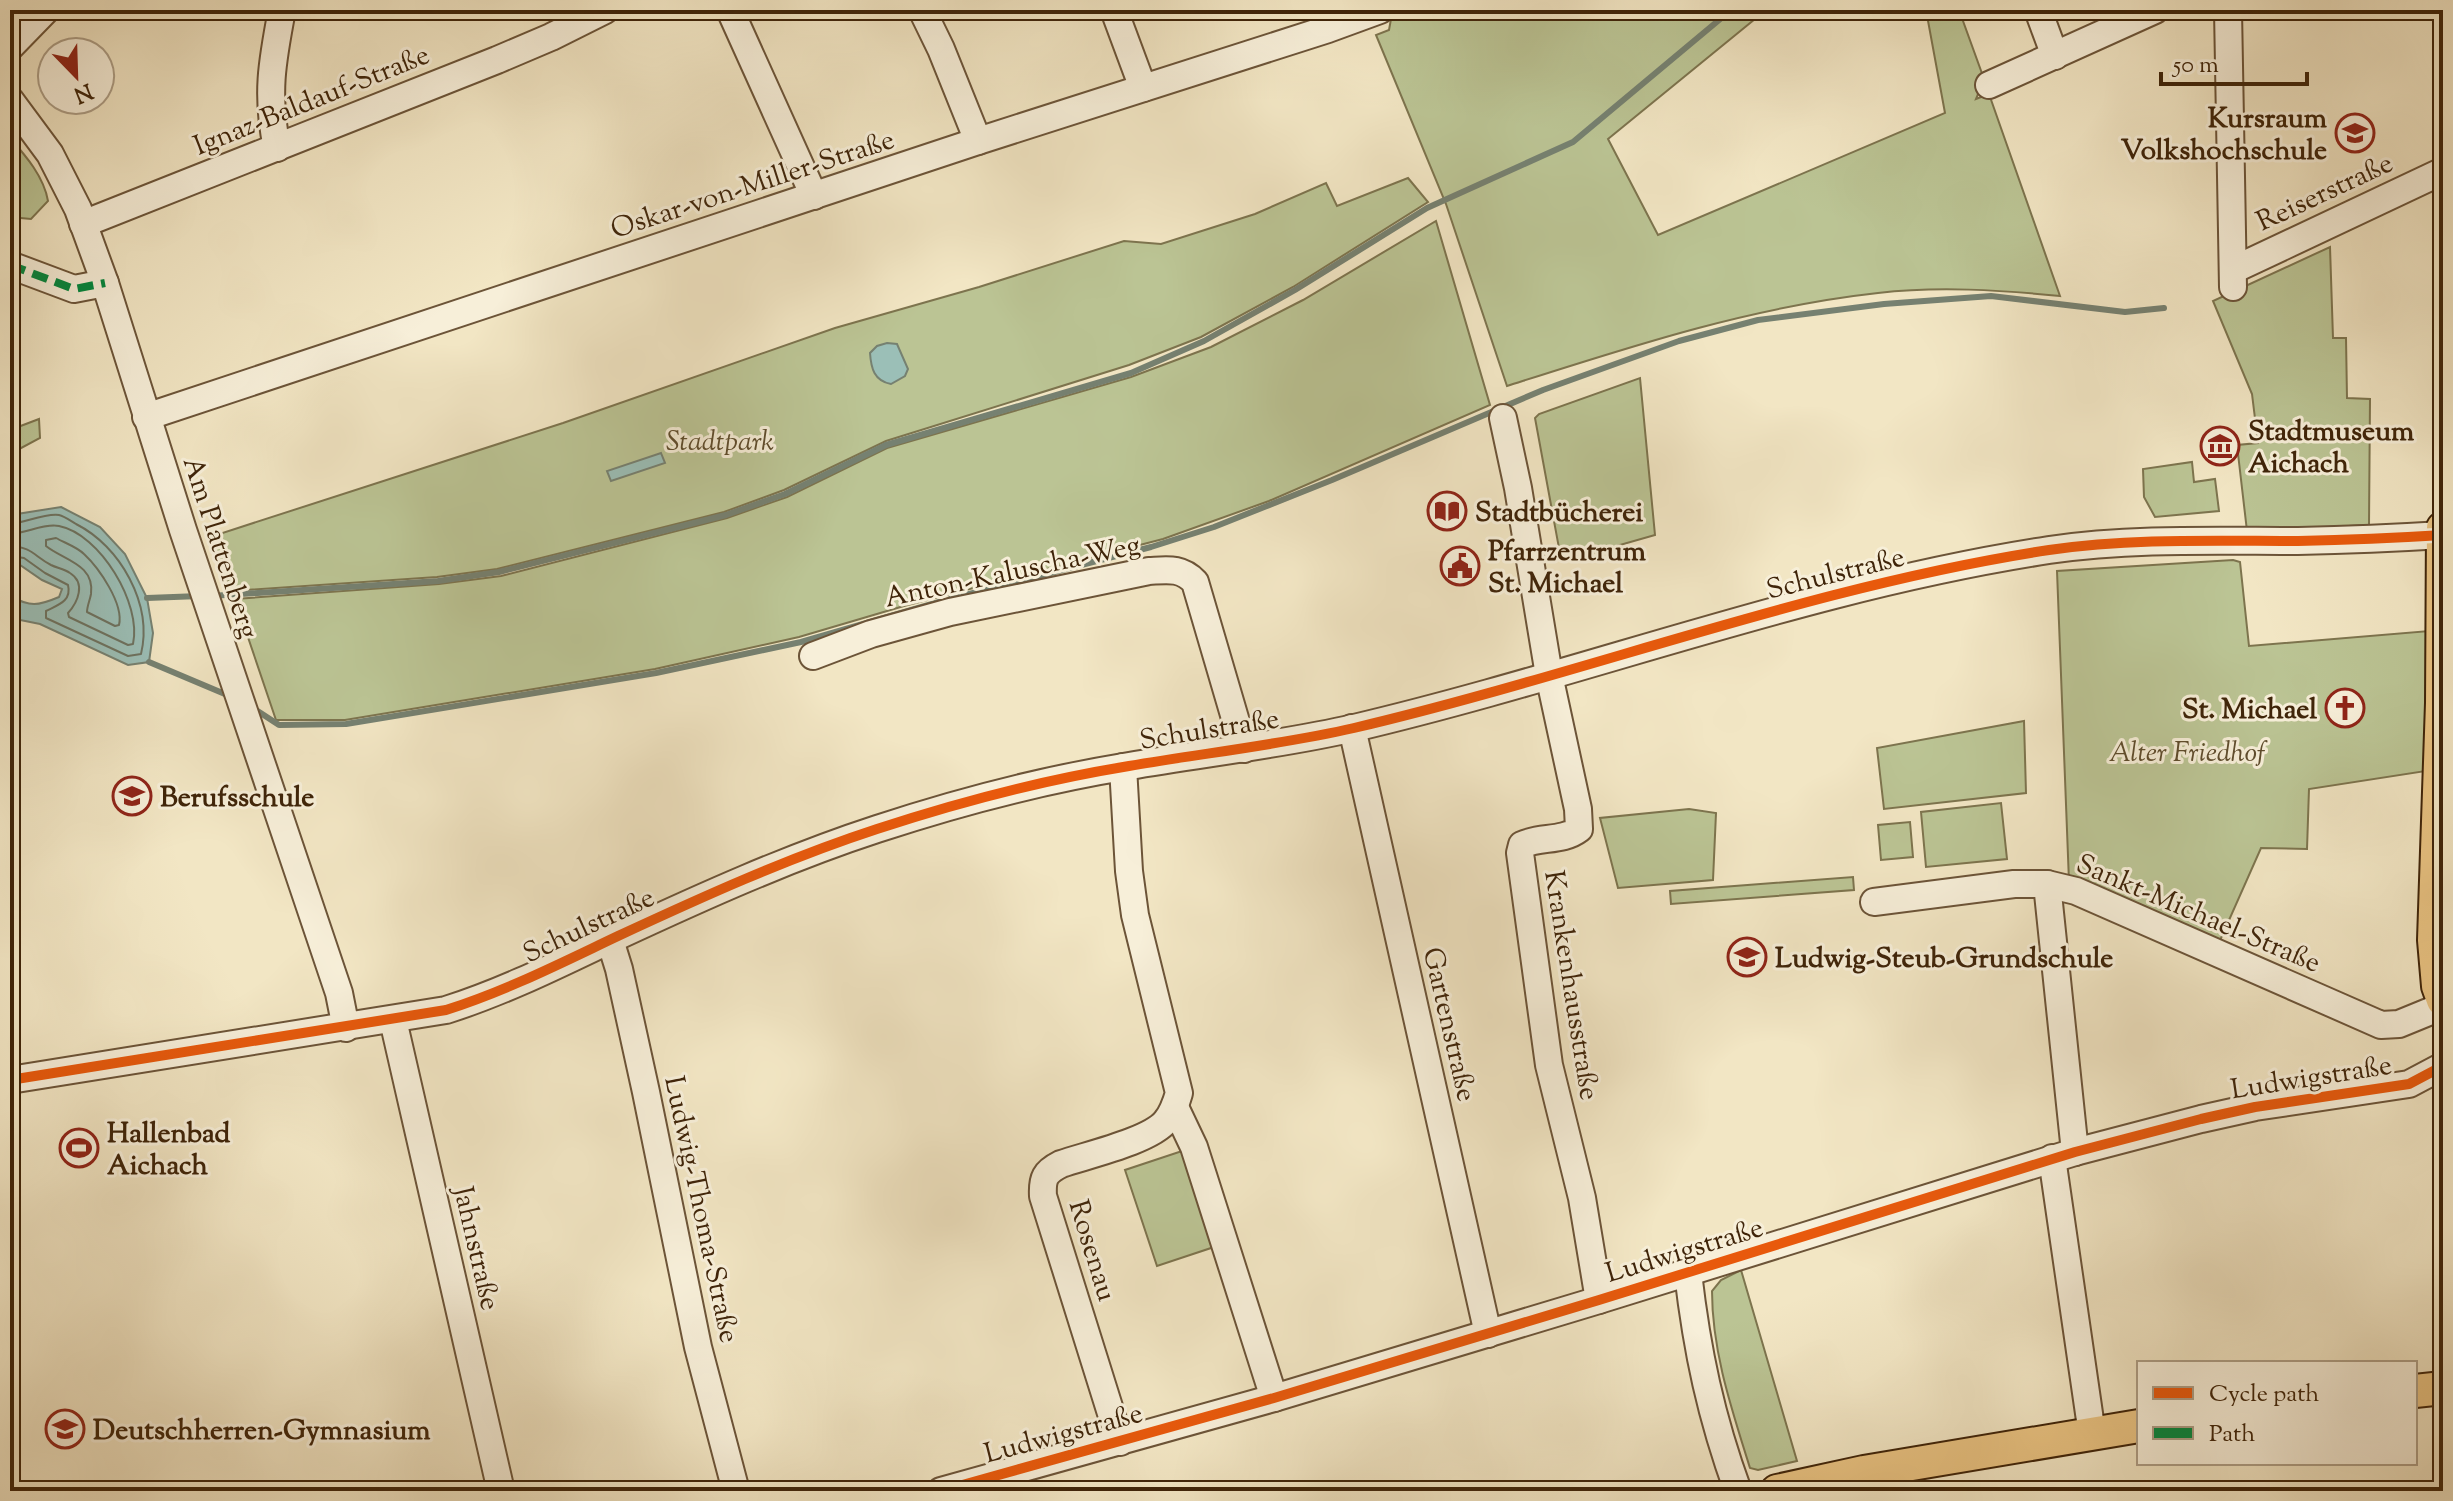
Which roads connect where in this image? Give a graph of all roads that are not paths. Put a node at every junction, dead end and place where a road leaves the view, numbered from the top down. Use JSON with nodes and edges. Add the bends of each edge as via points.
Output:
{"nodes":[{"id":1,"x":46,"y":10,"type":"edge"},
{"id":2,"x":282,"y":10,"type":"edge"},
{"id":3,"x":605,"y":10,"type":"edge"},
{"id":4,"x":730,"y":10,"type":"edge"},
{"id":5,"x":922,"y":10,"type":"edge"},
{"id":6,"x":1114,"y":10,"type":"edge"},
{"id":7,"x":2038,"y":10,"type":"edge"},
{"id":8,"x":2155,"y":10,"type":"edge"},
{"id":9,"x":2228,"y":10,"type":"edge"},
{"id":10,"x":1376,"y":11,"type":"edge"},
{"id":11,"x":10,"y":47,"type":"edge"},
{"id":12,"x":2055,"y":56,"type":"junction"},
{"id":13,"x":1989,"y":85,"type":"dead end"},
{"id":14,"x":1143,"y":88,"type":"junction"},
{"id":15,"x":10,"y":100,"type":"edge"},
{"id":16,"x":978,"y":141,"type":"junction"},
{"id":17,"x":277,"y":148,"type":"junction"},
{"id":18,"x":2443,"y":171,"type":"edge"},
{"id":19,"x":814,"y":196,"type":"junction"},
{"id":20,"x":83,"y":224,"type":"junction"},
{"id":21,"x":10,"y":265,"type":"edge"},
{"id":22,"x":105,"y":283,"type":"junction"},
{"id":23,"x":146,"y":417,"type":"junction"},
{"id":24,"x":1503,"y":418,"type":"dead end"},
{"id":25,"x":2443,"y":528,"type":"edge"},
{"id":26,"x":2443,"y":535,"type":"edge"},
{"id":27,"x":813,"y":656,"type":"dead end"},
{"id":28,"x":1549,"y":675,"type":"junction"},
{"id":29,"x":1352,"y":728,"type":"junction"},
{"id":30,"x":1244,"y":749,"type":"junction"},
{"id":31,"x":1123,"y":767,"type":"junction"},
{"id":32,"x":2047,"y":884,"type":"junction"},
{"id":33,"x":1874,"y":902,"type":"dead end"},
{"id":34,"x":610,"y":940,"type":"junction"},
{"id":35,"x":2443,"y":1000,"type":"edge"},
{"id":36,"x":2443,"y":1006,"type":"edge"},
{"id":37,"x":393,"y":1020,"type":"junction"},
{"id":38,"x":346,"y":1028,"type":"junction"},
{"id":39,"x":2443,"y":1066,"type":"edge"},
{"id":40,"x":10,"y":1080,"type":"edge"},
{"id":41,"x":1175,"y":1107,"type":"junction"},
{"id":42,"x":2063,"y":1155,"type":"junction"},
{"id":43,"x":1688,"y":1273,"type":"junction"},
{"id":44,"x":1599,"y":1300,"type":"junction"},
{"id":45,"x":1488,"y":1334,"type":"junction"},
{"id":46,"x":2443,"y":1388,"type":"edge"},
{"id":47,"x":2417,"y":1391,"type":"edge"},
{"id":48,"x":1274,"y":1398,"type":"junction"},
{"id":49,"x":2137,"y":1426,"type":"edge"},
{"id":50,"x":2092,"y":1434,"type":"junction"},
{"id":51,"x":1120,"y":1442,"type":"junction"},
{"id":52,"x":501,"y":1491,"type":"edge"},
{"id":53,"x":736,"y":1491,"type":"edge"},
{"id":54,"x":941,"y":1491,"type":"edge"},
{"id":55,"x":1738,"y":1491,"type":"edge"},
{"id":56,"x":1777,"y":1491,"type":"edge"}],
"edges":[{"from":1,"to":11,"type":"street"},
{"from":2,"to":17,"type":"street","via":[[271,65],[270,115]]},
{"from":3,"to":17,"type":"street","name":"Ignaz-Baldauf-Straße"},
{"from":4,"to":19,"type":"street"},
{"from":5,"to":16,"type":"street"},
{"from":6,"to":14,"type":"street"},
{"from":7,"to":12,"type":"street"},
{"from":8,"to":12,"type":"street"},
{"from":9,"to":18,"type":"street","name":"Reiserstraße","via":[[2233,278]]},
{"from":10,"to":14,"type":"street","name":"Oskar-von-Miller-Straße"},
{"from":12,"to":13,"type":"street"},
{"from":14,"to":16,"type":"street","name":"Oskar-von-Miller-Straße"},
{"from":15,"to":20,"type":"street","name":"Am Plattenberg","via":[[50,154]]},
{"from":16,"to":19,"type":"street","name":"Oskar-von-Miller-Straße"},
{"from":17,"to":20,"type":"street","name":"Ignaz-Baldauf-Straße"},
{"from":19,"to":23,"type":"street","name":"Oskar-von-Miller-Straße"},
{"from":20,"to":22,"type":"street","name":"Am Plattenberg"},
{"from":21,"to":22,"type":"street","via":[[74,289]]},
{"from":22,"to":23,"type":"street","name":"Am Plattenberg"},
{"from":23,"to":38,"type":"street","name":"Am Plattenberg","via":[[339,993]]},
{"from":24,"to":28,"type":"street"},
{"from":25,"to":26,"type":"main road"},
{"from":26,"to":28,"type":"street","name":"Schulstraße","via":[[2175,540],[2054,549],[1862,588]]},
{"from":26,"to":35,"type":"main road","via":[[2434,940]]},
{"from":27,"to":30,"type":"street","name":"Anton-Kaluscha-Weg","via":[[950,612],[1175,570],[1195,582]]},
{"from":28,"to":29,"type":"street","name":"Schulstraße"},
{"from":28,"to":44,"type":"street","name":"Krankenhausstraße","via":[[1579,829],[1570,836],[1530,841],[1520,853],[1549,1065],[1582,1198]]},
{"from":29,"to":30,"type":"street","name":"Schulstraße"},
{"from":29,"to":45,"type":"street","name":"Gartenstraße"},
{"from":30,"to":31,"type":"street","name":"Schulstraße"},
{"from":31,"to":34,"type":"street","name":"Schulstraße","via":[[999,793],[873,830],[770,868]]},
{"from":31,"to":41,"type":"street","via":[[1135,915],[1176,1076]]},
{"from":32,"to":33,"type":"street","name":"Sankt-Michael-Straße"},
{"from":32,"to":36,"type":"street","name":"Sankt-Michael-Straße","via":[[2076,891],[2381,1025],[2399,1024]]},
{"from":32,"to":42,"type":"street"},
{"from":34,"to":37,"type":"street","name":"Schulstraße","via":[[490,996]]},
{"from":34,"to":53,"type":"street","name":"Ludwig-Thoma-Straße","via":[[698,1347]]},
{"from":37,"to":38,"type":"street","name":"Schulstraße"},
{"from":37,"to":52,"type":"street","name":"Jahnstraße"},
{"from":38,"to":40,"type":"street","name":"Schulstraße"},
{"from":39,"to":42,"type":"street","name":"Ludwigstraße","via":[[2409,1084],[2255,1107]]},
{"from":41,"to":48,"type":"street","via":[[1194,1147]]},
{"from":41,"to":51,"type":"street","name":"Rosenau","via":[[1151,1134],[1061,1164],[1042,1180]]},
{"from":42,"to":43,"type":"street","name":"Ludwigstraße"},
{"from":42,"to":50,"type":"street"},
{"from":43,"to":44,"type":"street","name":"Ludwigstraße"},
{"from":43,"to":55,"type":"street","via":[[1703,1376]]},
{"from":44,"to":45,"type":"street","name":"Ludwigstraße"},
{"from":45,"to":48,"type":"street","name":"Ludwigstraße"},
{"from":46,"to":47,"type":"main road"},
{"from":48,"to":51,"type":"street","name":"Ludwigstraße"},
{"from":49,"to":50,"type":"main road"},
{"from":50,"to":56,"type":"main road"},
{"from":51,"to":54,"type":"street","name":"Ludwigstraße"}]}
